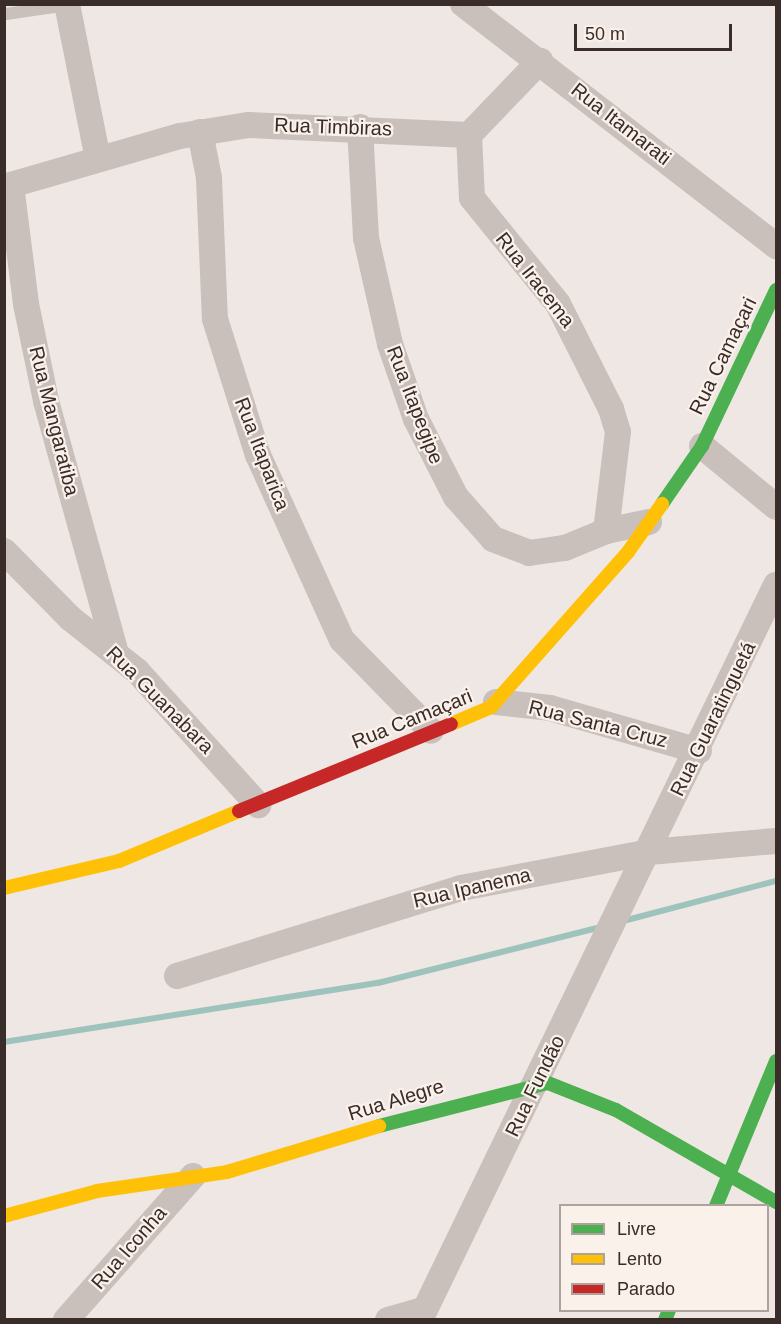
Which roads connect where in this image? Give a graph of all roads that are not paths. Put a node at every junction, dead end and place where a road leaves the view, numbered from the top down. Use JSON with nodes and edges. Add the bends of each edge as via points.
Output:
{"nodes":[{"id":1,"x":463,"y":4,"type":"edge"},
{"id":2,"x":67,"y":5,"type":"edge"},
{"id":3,"x":6,"y":14,"type":"dead end"},
{"id":4,"x":540,"y":61,"type":"junction"},
{"id":5,"x":360,"y":127,"type":"junction"},
{"id":6,"x":200,"y":132,"type":"junction"},
{"id":7,"x":469,"y":135,"type":"junction"},
{"id":8,"x":98,"y":159,"type":"junction"},
{"id":9,"x":8,"y":186,"type":"edge"},
{"id":10,"x":777,"y":246,"type":"edge"},
{"id":11,"x":777,"y":290,"type":"edge"},
{"id":12,"x":702,"y":446,"type":"junction"},
{"id":13,"x":777,"y":507,"type":"edge"},
{"id":14,"x":649,"y":522,"type":"junction"},
{"id":15,"x":606,"y":531,"type":"junction"},
{"id":16,"x":4,"y":551,"type":"edge"},
{"id":17,"x":777,"y":585,"type":"edge"},
{"id":18,"x":116,"y":653,"type":"junction"},
{"id":19,"x":496,"y":702,"type":"junction"},
{"id":20,"x":431,"y":731,"type":"junction"},
{"id":21,"x":699,"y":751,"type":"junction"},
{"id":22,"x":258,"y":805,"type":"junction"},
{"id":23,"x":777,"y":842,"type":"edge"},
{"id":24,"x":649,"y":852,"type":"junction"},
{"id":25,"x":4,"y":888,"type":"edge"},
{"id":26,"x":177,"y":976,"type":"dead end"},
{"id":27,"x":777,"y":1061,"type":"edge"},
{"id":28,"x":535,"y":1085,"type":"junction"},
{"id":29,"x":730,"y":1175,"type":"junction"},
{"id":30,"x":193,"y":1176,"type":"junction"},
{"id":31,"x":777,"y":1202,"type":"edge"},
{"id":32,"x":717,"y":1204,"type":"edge"},
{"id":33,"x":4,"y":1216,"type":"edge"},
{"id":34,"x":422,"y":1315,"type":"edge"},
{"id":35,"x":66,"y":1320,"type":"edge"},
{"id":36,"x":388,"y":1320,"type":"edge"}],
"edges":[{"from":1,"to":4,"type":"street","name":"Rua Itamarati"},
{"from":2,"to":3,"type":"lane"},
{"from":2,"to":8,"type":"street"},
{"from":4,"to":7,"type":"street"},
{"from":4,"to":10,"type":"street","name":"Rua Itamarati"},
{"from":5,"to":6,"type":"street","name":"Rua Timbiras","via":[[249,125]]},
{"from":5,"to":7,"type":"street","name":"Rua Timbiras"},
{"from":5,"to":15,"type":"street","name":"Rua Itapegipe","via":[[366,238],[382,310],[416,419],[444,479],[478,525],[510,549],[546,552]]},
{"from":6,"to":8,"type":"street","name":"Rua Timbiras"},
{"from":6,"to":20,"type":"street","name":"Rua Itaparica","via":[[209,178],[215,319],[258,455],[342,640]]},
{"from":7,"to":15,"type":"street","name":"Rua Iracema","via":[[472,198],[558,304],[611,409],[618,432]]},
{"from":8,"to":9,"type":"street","name":"Rua Timbiras"},
{"from":9,"to":18,"type":"street","name":"Rua Mangaratiba","via":[[46,401]]},
{"from":11,"to":12,"type":"street","name":"Rua Camaçari"},
{"from":12,"to":13,"type":"street"},
{"from":12,"to":14,"type":"street","name":"Rua Camaçari"},
{"from":14,"to":15,"type":"street","name":"Rua Itapegipe"},
{"from":14,"to":19,"type":"street","name":"Rua Camaçari"},
{"from":16,"to":18,"type":"street","name":"Rua Guanabara","via":[[70,618]]},
{"from":17,"to":21,"type":"street","name":"Rua Guaratinguetá"},
{"from":18,"to":22,"type":"street","name":"Rua Guanabara"},
{"from":19,"to":20,"type":"street","name":"Rua Camaçari"},
{"from":19,"to":21,"type":"street","name":"Rua Santa Cruz","via":[[550,708]]},
{"from":20,"to":22,"type":"street","name":"Rua Camaçari"},
{"from":21,"to":24,"type":"street","name":"Rua Guaratinguetá"},
{"from":22,"to":25,"type":"street","name":"Rua Camaçari","via":[[119,861]]},
{"from":23,"to":24,"type":"street","name":"Rua Ipanema"},
{"from":24,"to":26,"type":"street","name":"Rua Ipanema","via":[[461,888]]},
{"from":24,"to":28,"type":"street","name":"Rua Fundão"},
{"from":27,"to":29,"type":"street"},
{"from":28,"to":29,"type":"street","name":"Rua Alegre","via":[[579,1092]]},
{"from":28,"to":30,"type":"street","name":"Rua Alegre","via":[[456,1102],[227,1172]]},
{"from":28,"to":34,"type":"street","name":"Rua Fundão"},
{"from":29,"to":31,"type":"street","name":"Rua Alegre"},
{"from":29,"to":32,"type":"street"},
{"from":30,"to":33,"type":"street","name":"Rua Alegre","via":[[97,1191]]},
{"from":30,"to":35,"type":"street","name":"Rua Iconha"},
{"from":34,"to":36,"type":"street"}]}
